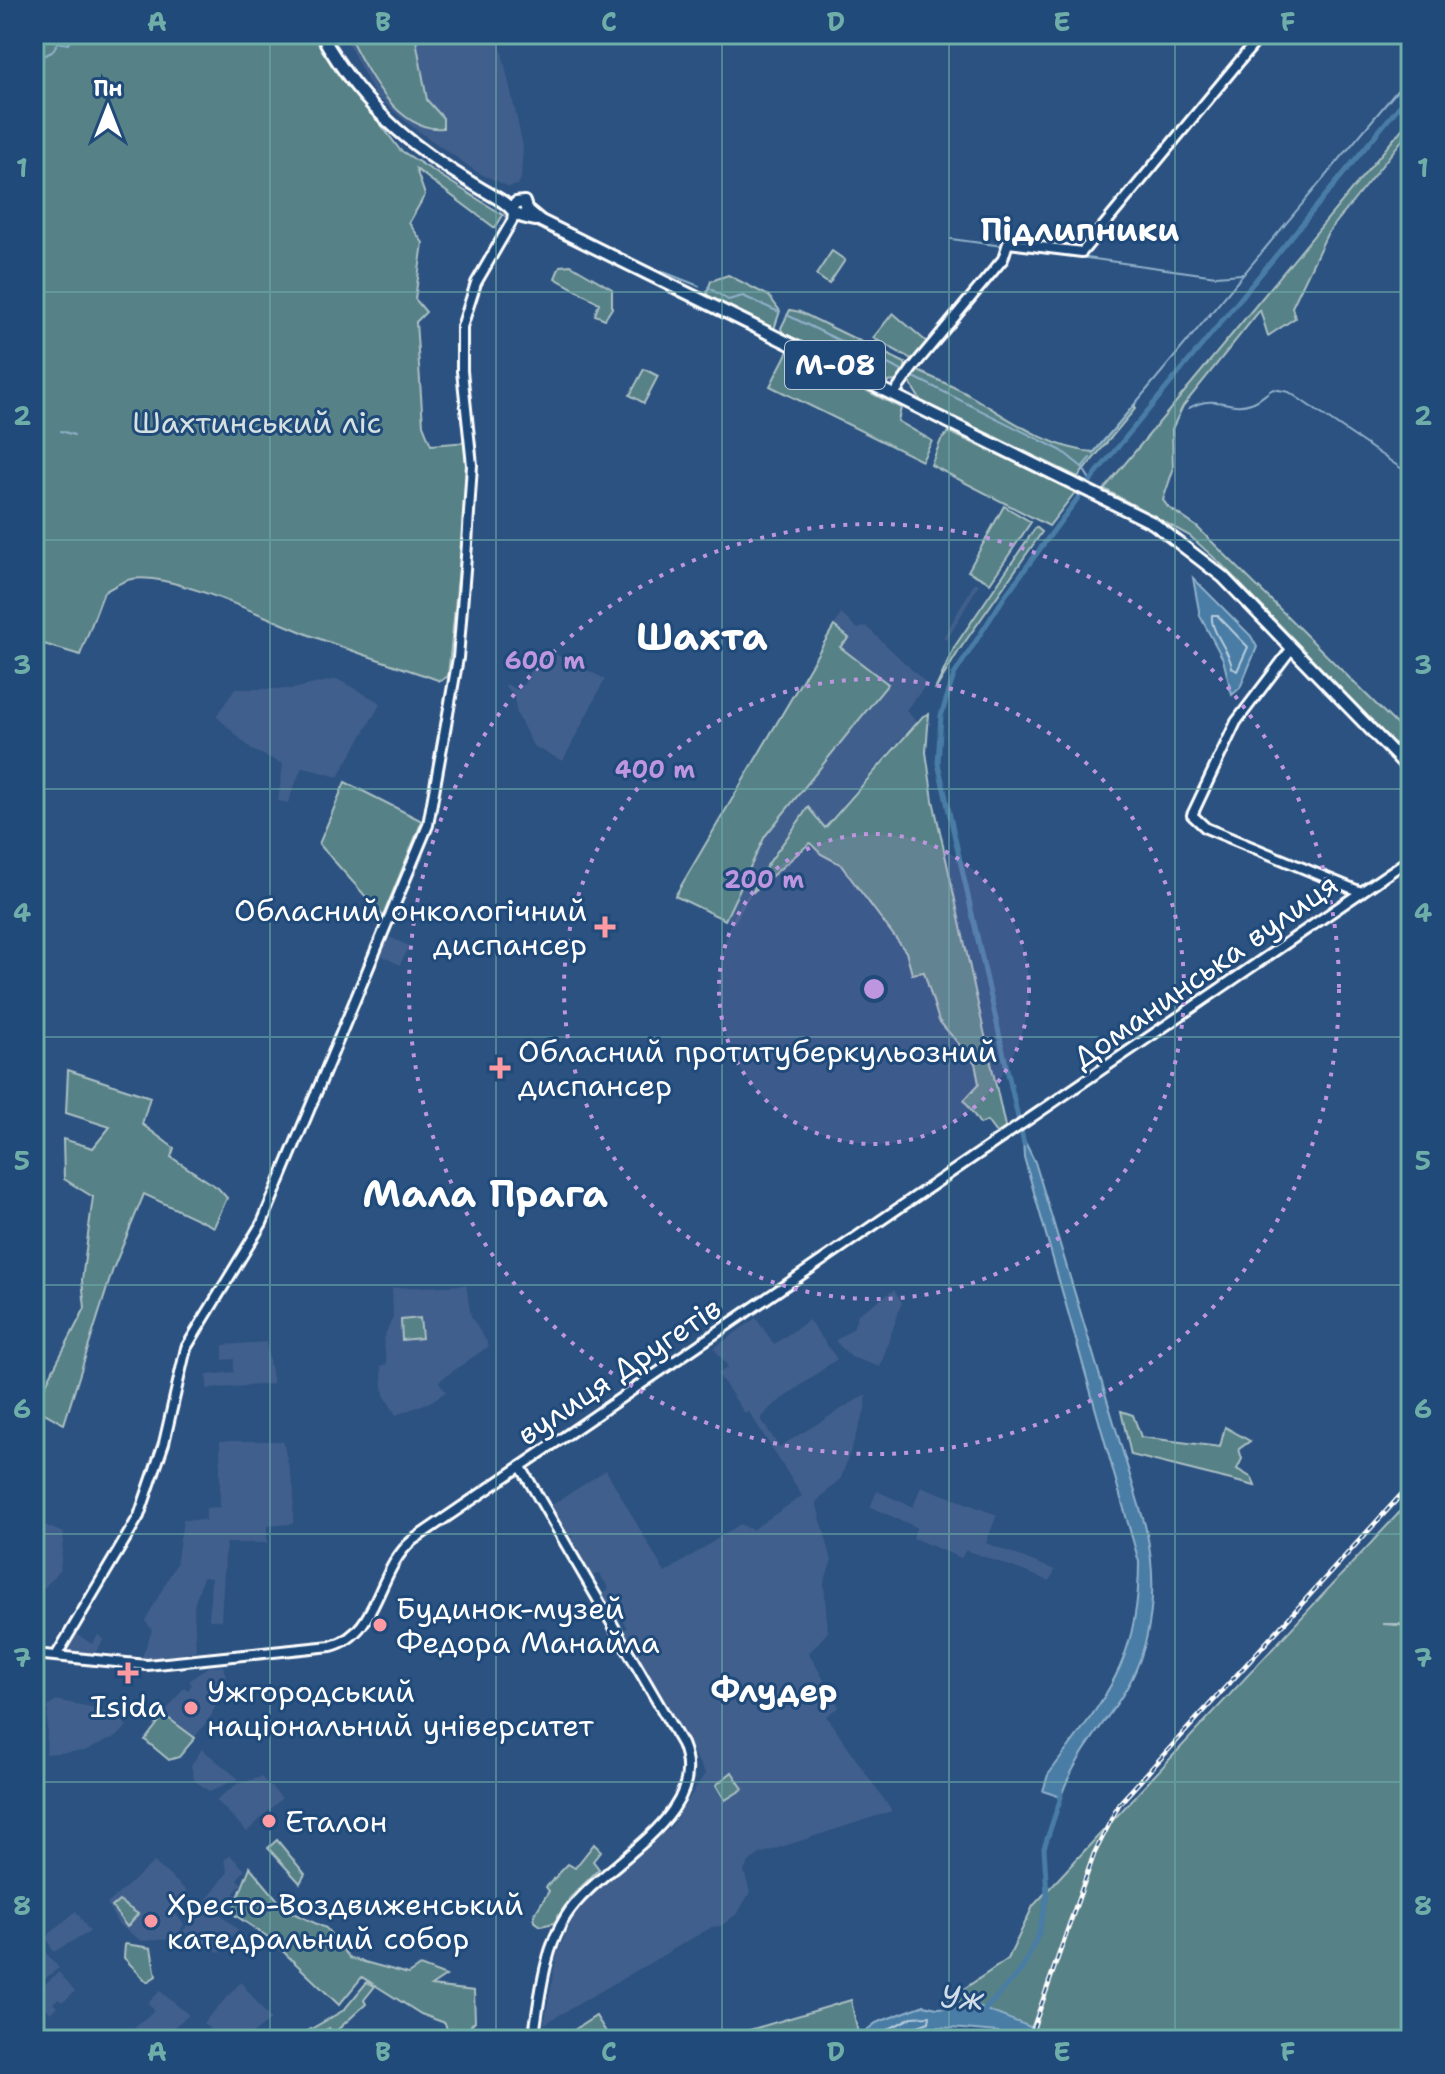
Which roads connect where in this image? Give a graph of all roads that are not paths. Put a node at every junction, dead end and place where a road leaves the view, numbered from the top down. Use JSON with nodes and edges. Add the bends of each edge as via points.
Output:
{"nodes":[{"id":1,"x":321,"y":34,"type":"edge"},
{"id":2,"x":1262,"y":34,"type":"edge"},
{"id":3,"x":517,"y":213,"type":"junction"},
{"id":4,"x":894,"y":394,"type":"junction"},
{"id":5,"x":1292,"y":648,"type":"junction"},
{"id":6,"x":1411,"y":771,"type":"edge"},
{"id":7,"x":1411,"y":858,"type":"edge"},
{"id":8,"x":1361,"y":892,"type":"junction"},
{"id":9,"x":1013,"y":1131,"type":"joint"},
{"id":10,"x":521,"y":1467,"type":"junction"},
{"id":11,"x":34,"y":1654,"type":"edge"},
{"id":12,"x":56,"y":1656,"type":"junction"},
{"id":13,"x":533,"y":2040,"type":"edge"}],
"edges":[{"from":1,"to":3,"type":"highway","via":[[360,93],[398,133]]},
{"from":2,"to":4,"type":"street","via":[[1082,252],[1008,243],[1003,259]]},
{"from":3,"to":4,"type":"highway","number":"М-08"},
{"from":3,"to":12,"type":"street","via":[[476,283],[462,327],[471,484],[454,685],[428,825],[262,1223],[186,1348],[164,1443],[139,1516]]},
{"from":4,"to":5,"type":"highway","number":"М-08","via":[[1153,523],[1192,549]]},
{"from":5,"to":6,"type":"highway","number":"М-08"},
{"from":5,"to":8,"type":"street","via":[[1236,722],[1192,815],[1206,828]]},
{"from":7,"to":8,"type":"street","name":"Доманинська вулиця"},
{"from":8,"to":9,"type":"street","name":"Доманинська вулиця"},
{"from":9,"to":10,"type":"street","name":"вулиця Другетів"},
{"from":10,"to":12,"type":"street","name":"вулиця Другетів","via":[[404,1547],[364,1623],[349,1640],[147,1665]]},
{"from":10,"to":13,"type":"street","via":[[682,1744],[687,1763],[686,1784],[673,1812],[596,1880],[566,1917],[545,1970]]},
{"from":11,"to":12,"type":"street"}]}
